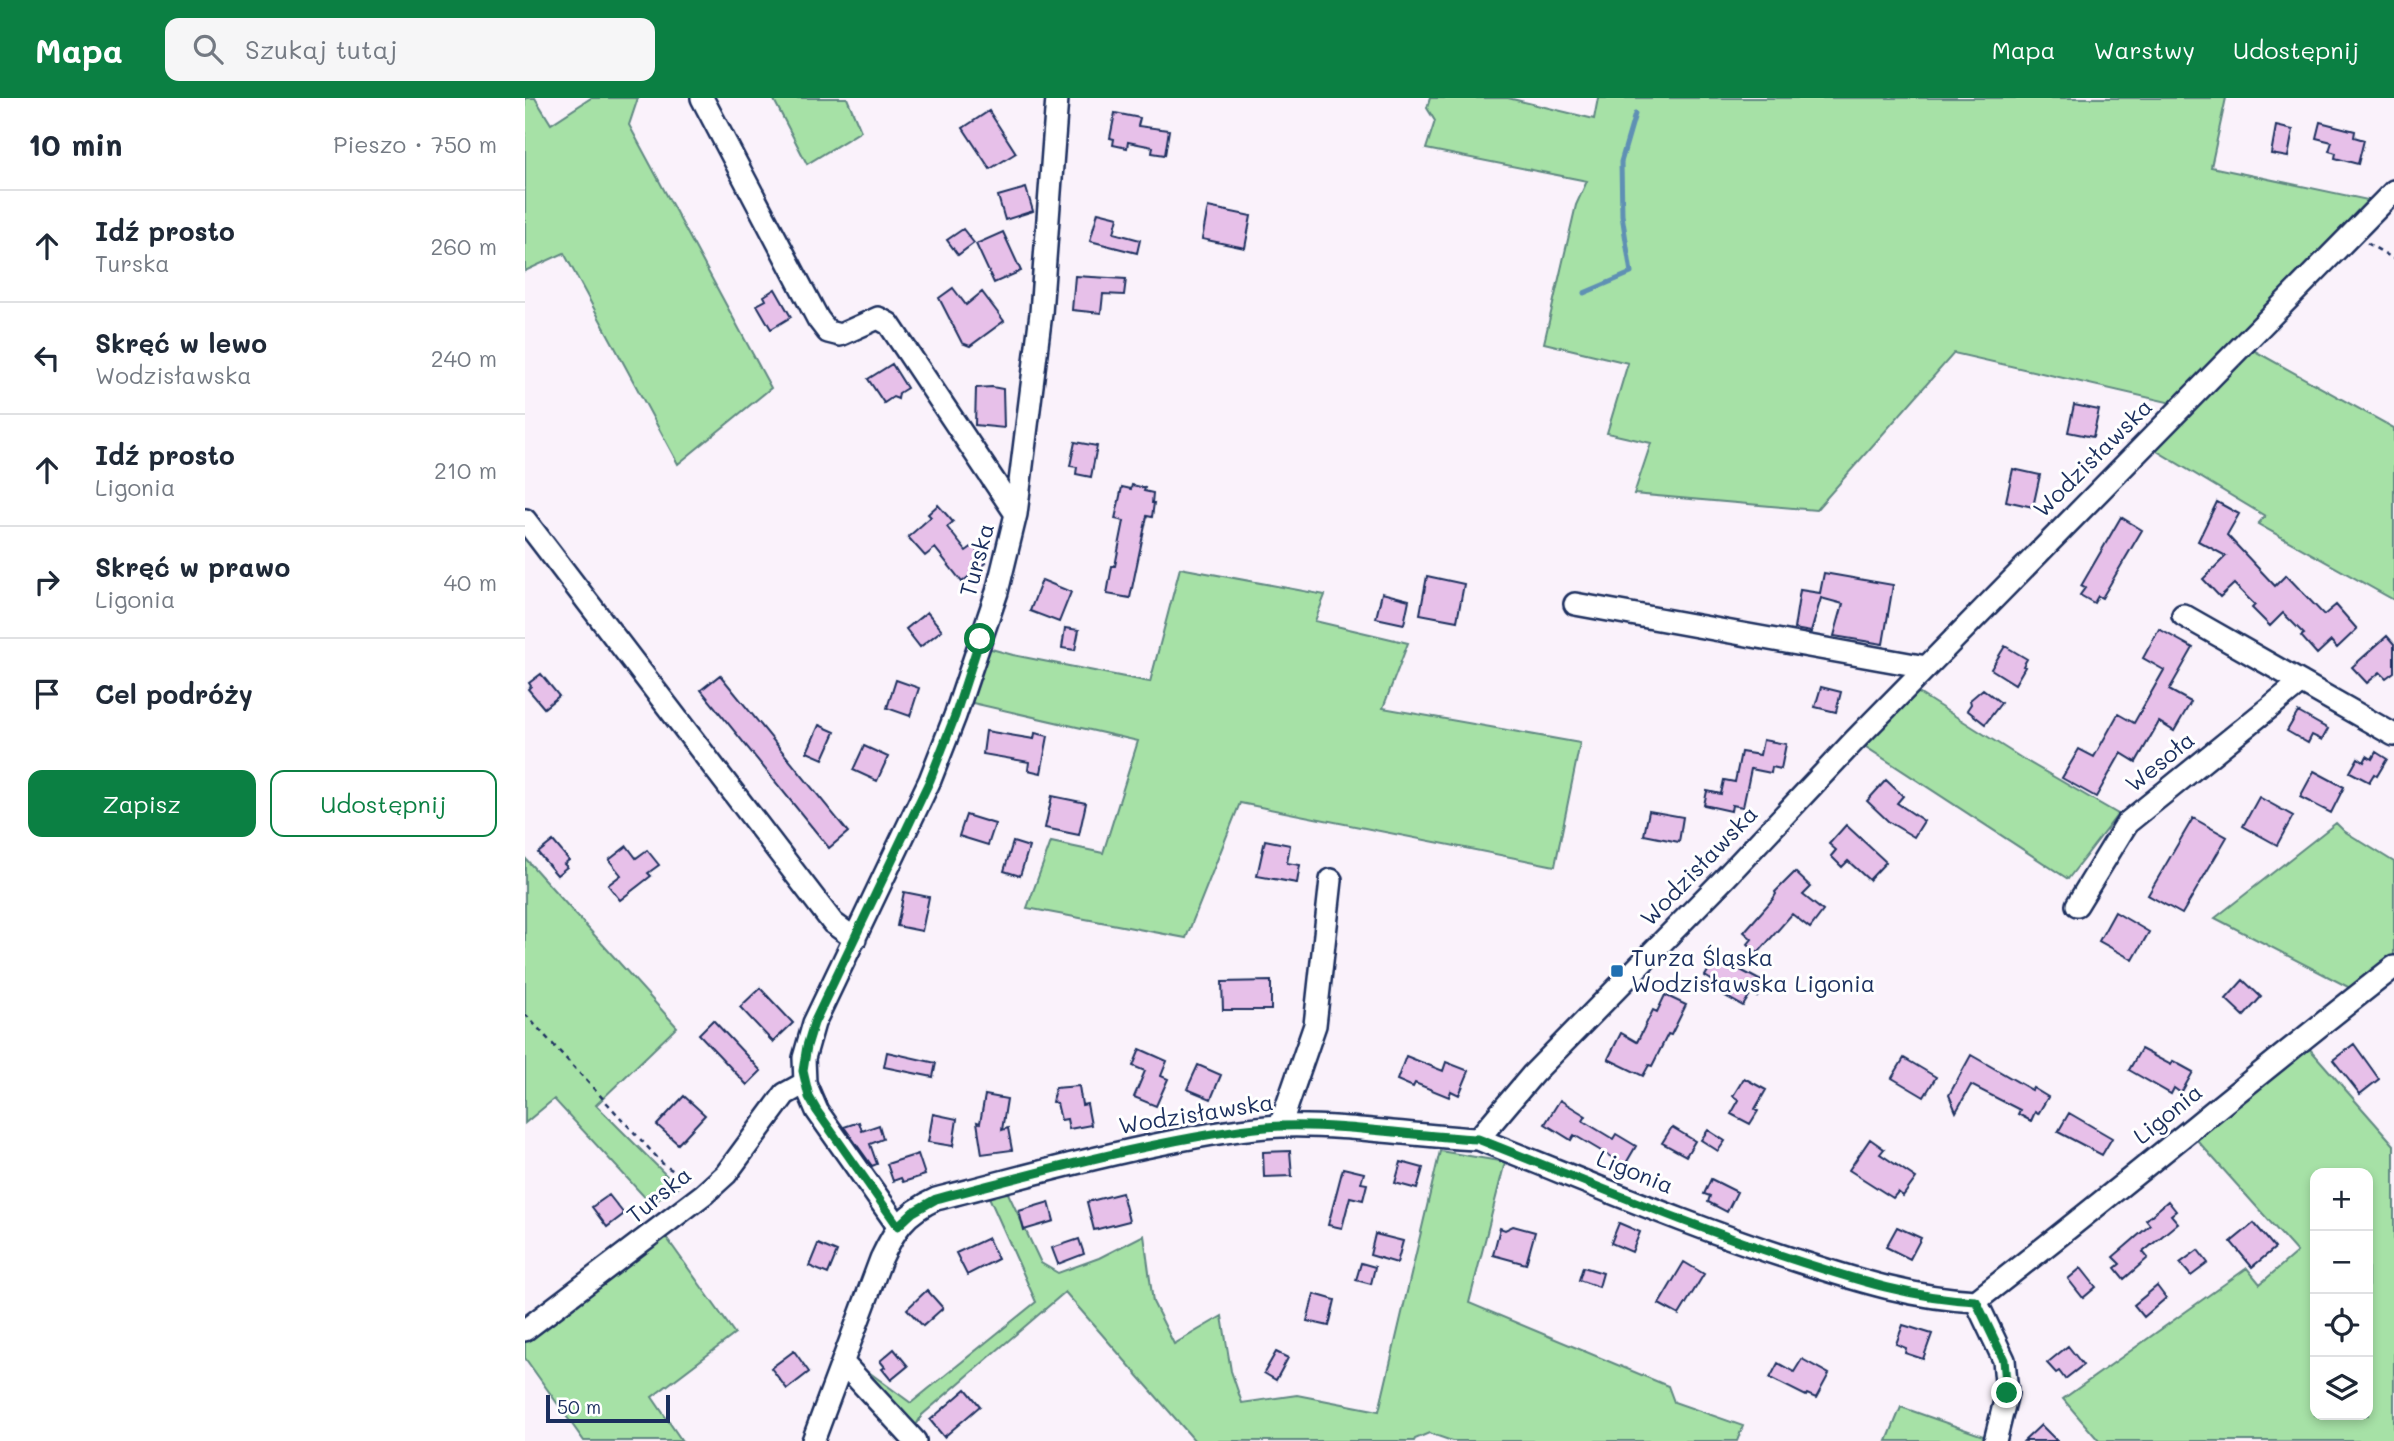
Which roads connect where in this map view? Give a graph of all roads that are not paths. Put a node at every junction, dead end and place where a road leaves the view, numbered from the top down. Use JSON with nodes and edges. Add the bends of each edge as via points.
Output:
{"nodes":[{"id":1,"x":702,"y":98,"type":"edge"},
{"id":2,"x":1057,"y":98,"type":"edge"},
{"id":3,"x":2394,"y":191,"type":"edge"},
{"id":4,"x":1016,"y":514,"type":"junction"},
{"id":5,"x":525,"y":520,"type":"edge"},
{"id":6,"x":1575,"y":604,"type":"dead end"},
{"id":7,"x":2183,"y":615,"type":"dead end"},
{"id":8,"x":1926,"y":667,"type":"junction"},
{"id":9,"x":2301,"y":682,"type":"junction"},
{"id":10,"x":2394,"y":736,"type":"edge"},
{"id":11,"x":1331,"y":880,"type":"dead end"},
{"id":12,"x":2077,"y":905,"type":"dead end"},
{"id":13,"x":855,"y":939,"type":"junction"},
{"id":14,"x":2394,"y":967,"type":"edge"},
{"id":15,"x":805,"y":1083,"type":"junction"},
{"id":16,"x":1280,"y":1126,"type":"junction"},
{"id":17,"x":1478,"y":1139,"type":"junction"},
{"id":18,"x":898,"y":1226,"type":"junction"},
{"id":19,"x":1976,"y":1301,"type":"junction"},
{"id":20,"x":525,"y":1329,"type":"edge"},
{"id":21,"x":843,"y":1363,"type":"junction"},
{"id":22,"x":813,"y":1441,"type":"edge"},
{"id":23,"x":915,"y":1441,"type":"edge"},
{"id":24,"x":1995,"y":1441,"type":"edge"}],
"edges":[{"from":1,"to":4,"type":"street","via":[[818,319],[828,332],[840,335],[879,318],[889,324]]},
{"from":2,"to":4,"type":"street","name":"Turska","via":[[1041,313]]},
{"from":3,"to":8,"type":"street","name":"Wodzisławska"},
{"from":4,"to":13,"type":"street","name":"Turska","via":[[997,592],[955,716]]},
{"from":5,"to":13,"type":"street","via":[[833,923]]},
{"from":6,"to":8,"type":"street"},
{"from":7,"to":9,"type":"street"},
{"from":8,"to":17,"type":"street","name":"Wodzisławska","via":[[1533,1074]]},
{"from":9,"to":10,"type":"street"},
{"from":9,"to":12,"type":"street","name":"Wesoła","via":[[2127,822]]},
{"from":11,"to":16,"type":"street","via":[[1315,1025]]},
{"from":13,"to":15,"type":"street","name":"Turska","via":[[810,1035],[804,1058]]},
{"from":14,"to":19,"type":"street","name":"Ligonia"},
{"from":15,"to":18,"type":"street","name":"Turska","via":[[817,1111]]},
{"from":15,"to":20,"type":"street","name":"Turska","via":[[785,1094],[726,1174],[704,1194]]},
{"from":16,"to":17,"type":"street","name":"Wodzisławska","via":[[1357,1127]]},
{"from":16,"to":18,"type":"street","name":"Wodzisławska","via":[[1108,1154],[950,1195],[922,1205]]},
{"from":17,"to":19,"type":"street","name":"Ligonia","via":[[1762,1250],[1868,1283],[1938,1299]]},
{"from":18,"to":21,"type":"street","name":"Wodzisławska"},
{"from":19,"to":24,"type":"street","via":[[2004,1360],[2007,1393]]},
{"from":21,"to":22,"type":"street","name":"Wodzisławska"},
{"from":21,"to":23,"type":"street"}]}
